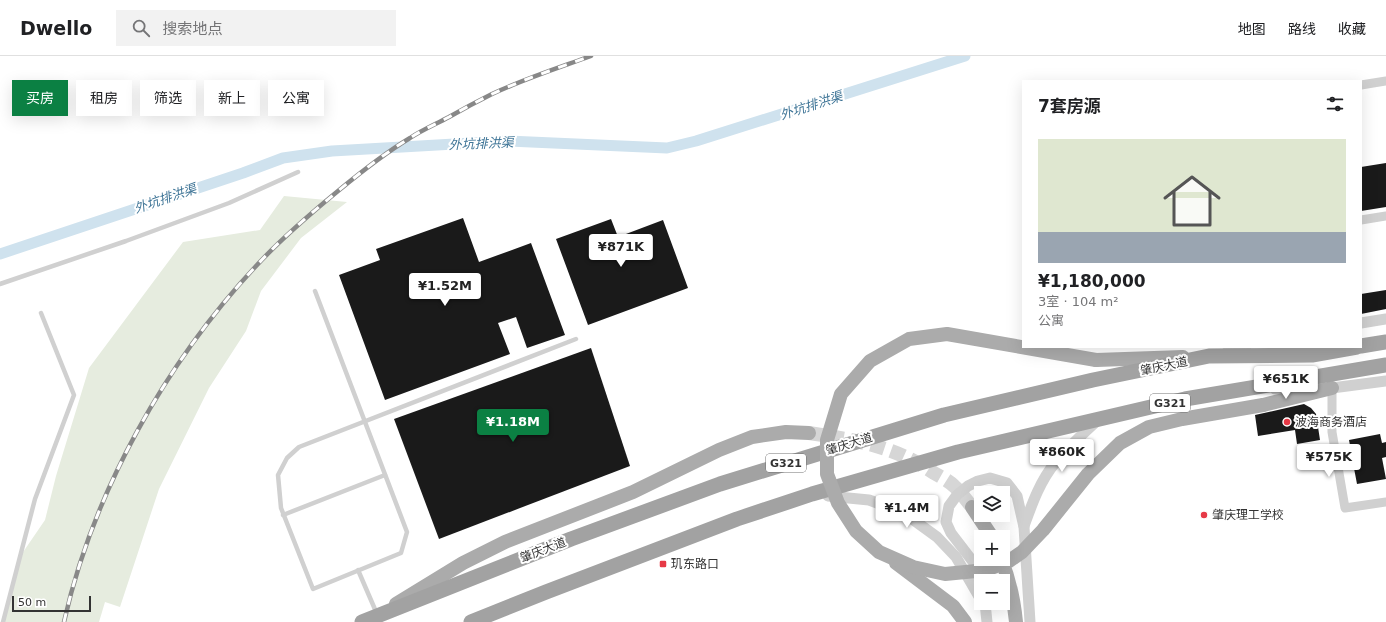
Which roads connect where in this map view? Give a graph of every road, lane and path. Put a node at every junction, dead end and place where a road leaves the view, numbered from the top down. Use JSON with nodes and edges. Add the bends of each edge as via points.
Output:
{"nodes":[{"id":1,"x":1386,"y":81,"type":"edge"},
{"id":2,"x":1362,"y":85,"type":"edge"},
{"id":3,"x":298,"y":172,"type":"dead end"},
{"id":4,"x":1386,"y":216,"type":"edge"},
{"id":5,"x":1362,"y":220,"type":"edge"},
{"id":6,"x":0,"y":284,"type":"edge"},
{"id":7,"x":315,"y":292,"type":"dead end"},
{"id":8,"x":41,"y":313,"type":"dead end"},
{"id":9,"x":1386,"y":319,"type":"edge"},
{"id":10,"x":1362,"y":323,"type":"edge"},
{"id":11,"x":576,"y":339,"type":"dead end"},
{"id":12,"x":1386,"y":342,"type":"edge"},
{"id":13,"x":1362,"y":346,"type":"edge"},
{"id":14,"x":1022,"y":347,"type":"edge"},
{"id":15,"x":1027,"y":348,"type":"edge"},
{"id":16,"x":1242,"y":348,"type":"edge"},
{"id":17,"x":1351,"y":348,"type":"edge"},
{"id":18,"x":1209,"y":356,"type":"junction"},
{"id":19,"x":1386,"y":365,"type":"edge"},
{"id":20,"x":1386,"y":381,"type":"edge"},
{"id":21,"x":1332,"y":388,"type":"junction"},
{"id":22,"x":1240,"y":390,"type":"junction"},
{"id":23,"x":1100,"y":419,"type":"junction"},
{"id":24,"x":365,"y":422,"type":"junction"},
{"id":25,"x":809,"y":433,"type":"tunnel mouth"},
{"id":26,"x":385,"y":475,"type":"junction"},
{"id":27,"x":812,"y":494,"type":"junction"},
{"id":28,"x":1386,"y":502,"type":"edge"},
{"id":29,"x":972,"y":507,"type":"tunnel mouth"},
{"id":30,"x":284,"y":515,"type":"junction"},
{"id":31,"x":1024,"y":527,"type":"junction"},
{"id":32,"x":987,"y":530,"type":"edge"},
{"id":33,"x":879,"y":552,"type":"junction"},
{"id":34,"x":1003,"y":566,"type":"edge"},
{"id":35,"x":358,"y":570,"type":"junction"},
{"id":36,"x":978,"y":574,"type":"edge"},
{"id":37,"x":974,"y":587,"type":"edge"},
{"id":38,"x":985,"y":610,"type":"edge"},
{"id":39,"x":377,"y":615,"type":"junction"},
{"id":40,"x":3,"y":622,"type":"edge"},
{"id":41,"x":362,"y":622,"type":"edge"},
{"id":42,"x":471,"y":622,"type":"edge"},
{"id":43,"x":965,"y":622,"type":"edge"},
{"id":44,"x":987,"y":622,"type":"edge"},
{"id":45,"x":1016,"y":622,"type":"edge"},
{"id":46,"x":1030,"y":622,"type":"edge"}],
"edges":[{"from":1,"to":2,"type":"street"},
{"from":3,"to":6,"type":"lane","via":[[229,203]]},
{"from":4,"to":5,"type":"street"},
{"from":7,"to":24,"type":"lane"},
{"from":8,"to":40,"type":"lane","via":[[74,395],[34,499]]},
{"from":9,"to":10,"type":"street"},
{"from":11,"to":24,"type":"lane"},
{"from":12,"to":13,"type":"highway"},
{"from":14,"to":33,"type":"main road","bridge":true,"via":[[947,334],[909,339],[870,361],[841,394],[828,440],[828,474],[838,503],[856,531]]},
{"from":15,"to":18,"type":"main road","bridge":true,"via":[[1096,360]]},
{"from":16,"to":18,"type":"street"},
{"from":17,"to":18,"type":"highway","name":"肇庆大道","number":"G321","via":[[1312,355]]},
{"from":18,"to":39,"type":"highway","name":"肇庆大道","number":"G321","via":[[944,415],[838,447],[713,487]]},
{"from":19,"to":22,"type":"highway","number":"G321"},
{"from":20,"to":21,"type":"street"},
{"from":21,"to":22,"type":"street"},
{"from":21,"to":28,"type":"street","via":[[1332,432],[1345,508]]},
{"from":21,"to":33,"type":"main road","bridge":true,"via":[[1263,405],[1149,427],[1120,443],[1088,474],[1022,552],[1010,561],[986,570],[945,574],[913,567]]},
{"from":22,"to":23,"type":"highway","number":"G321","via":[[1185,399]]},
{"from":23,"to":27,"type":"highway","number":"G321","via":[[958,452]]},
{"from":23,"to":31,"type":"street","via":[[1055,462],[1033,502]]},
{"from":24,"to":26,"type":"lane"},
{"from":24,"to":30,"type":"lane","via":[[299,447],[287,458],[278,476]]},
{"from":25,"to":39,"type":"main road","via":[[786,432],[752,437],[719,450],[633,492],[505,542],[463,563]]},
{"from":26,"to":30,"type":"lane"},
{"from":26,"to":35,"type":"lane","via":[[407,532],[401,553]]},
{"from":27,"to":37,"type":"street","via":[[869,500],[904,513],[937,537],[956,557]]},
{"from":27,"to":42,"type":"highway","number":"G321","via":[[737,519]]},
{"from":29,"to":32,"type":"main road"},
{"from":30,"to":35,"type":"lane","via":[[313,589]]},
{"from":31,"to":36,"type":"street","via":[[1017,496],[1007,483],[990,478],[968,486],[957,495],[949,506],[946,522],[951,533],[974,563]]},
{"from":31,"to":46,"type":"street"},
{"from":33,"to":43,"type":"main road","bridge":true,"via":[[954,606]]},
{"from":34,"to":45,"type":"main road"},
{"from":35,"to":39,"type":"lane"},
{"from":38,"to":44,"type":"street"},
{"from":39,"to":41,"type":"highway","name":"肇庆大道","number":"G321"}]}
